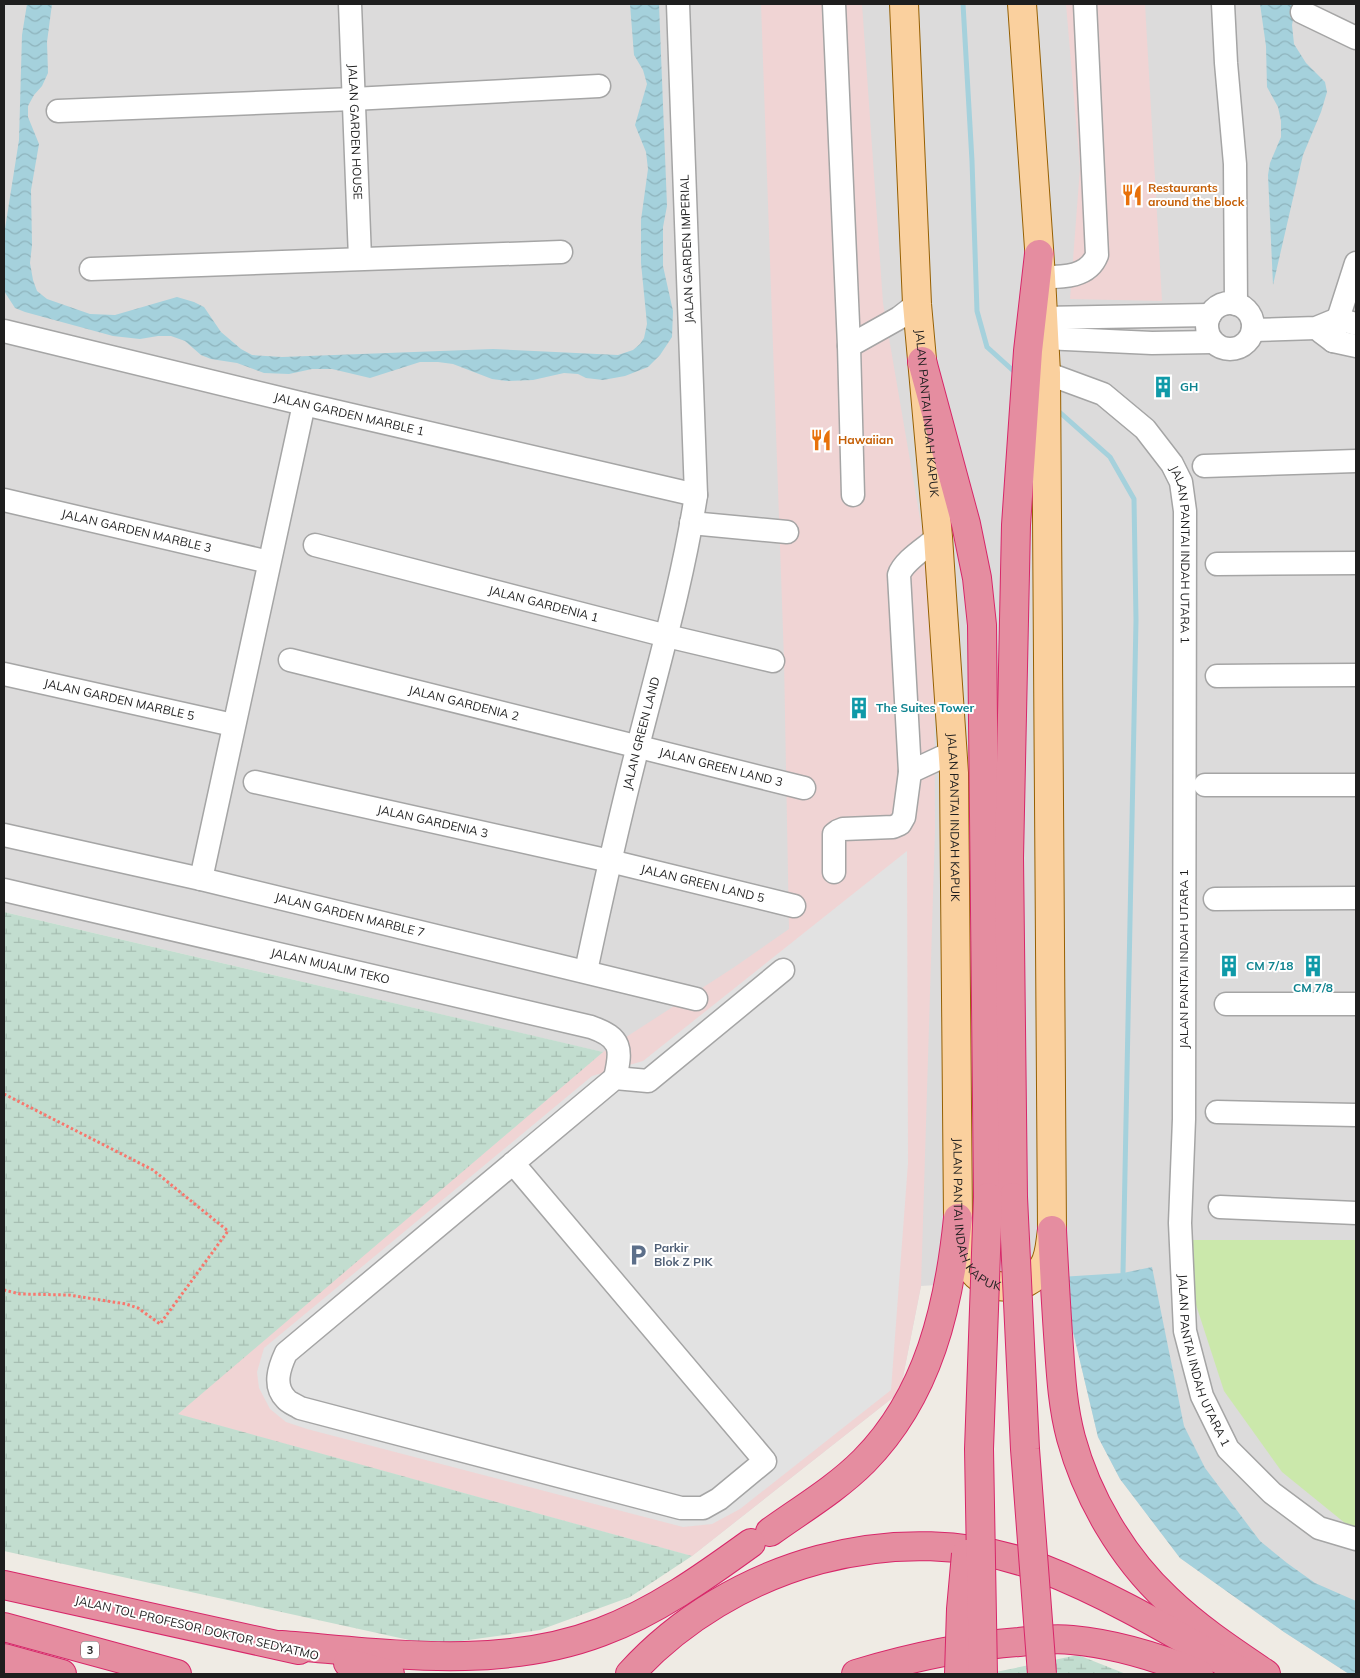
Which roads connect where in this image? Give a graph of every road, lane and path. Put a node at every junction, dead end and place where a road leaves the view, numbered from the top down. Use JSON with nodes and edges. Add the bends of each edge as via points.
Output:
{"nodes":[{"id":1,"x":350,"y":4,"type":"edge"},
{"id":2,"x":678,"y":4,"type":"edge"},
{"id":3,"x":834,"y":4,"type":"edge"},
{"id":4,"x":904,"y":4,"type":"edge"},
{"id":5,"x":1022,"y":4,"type":"edge"},
{"id":6,"x":1085,"y":4,"type":"edge"},
{"id":7,"x":1223,"y":4,"type":"edge"},
{"id":8,"x":1302,"y":12,"type":"dead end"},
{"id":9,"x":1356,"y":38,"type":"edge"},
{"id":10,"x":599,"y":86,"type":"dead end"},
{"id":11,"x":353,"y":99,"type":"junction"},
{"id":12,"x":58,"y":111,"type":"dead end"},
{"id":13,"x":561,"y":252,"type":"dead end"},
{"id":14,"x":360,"y":258,"type":"junction"},
{"id":15,"x":1356,"y":263,"type":"edge"},
{"id":16,"x":91,"y":269,"type":"dead end"},
{"id":17,"x":1048,"y":269,"type":"junction"},
{"id":18,"x":917,"y":304,"type":"junction"},
{"id":19,"x":1236,"y":304,"type":"junction"},
{"id":20,"x":1210,"y":315,"type":"junction"},
{"id":21,"x":1336,"y":328,"type":"edge"},
{"id":22,"x":1253,"y":330,"type":"junction"},
{"id":23,"x":4,"y":331,"type":"edge"},
{"id":24,"x":1038,"y":336,"type":"junction"},
{"id":25,"x":1213,"y":342,"type":"junction"},
{"id":26,"x":849,"y":346,"type":"junction"},
{"id":27,"x":1356,"y":346,"type":"edge"},
{"id":28,"x":922,"y":361,"type":"junction"},
{"id":29,"x":1038,"y":383,"type":"junction"},
{"id":30,"x":304,"y":404,"type":"junction"},
{"id":31,"x":1356,"y":461,"type":"edge"},
{"id":32,"x":1204,"y":466,"type":"dead end"},
{"id":33,"x":696,"y":495,"type":"junction"},
{"id":34,"x":853,"y":495,"type":"dead end"},
{"id":35,"x":4,"y":500,"type":"edge"},
{"id":36,"x":691,"y":523,"type":"junction"},
{"id":37,"x":787,"y":532,"type":"dead end"},
{"id":38,"x":938,"y":537,"type":"junction"},
{"id":39,"x":316,"y":545,"type":"dead end"},
{"id":40,"x":269,"y":562,"type":"junction"},
{"id":41,"x":1356,"y":563,"type":"edge"},
{"id":42,"x":1217,"y":564,"type":"dead end"},
{"id":43,"x":667,"y":636,"type":"junction"},
{"id":44,"x":290,"y":660,"type":"dead end"},
{"id":45,"x":773,"y":661,"type":"dead end"},
{"id":46,"x":4,"y":674,"type":"edge"},
{"id":47,"x":1356,"y":675,"type":"edge"},
{"id":48,"x":1217,"y":676,"type":"dead end"},
{"id":49,"x":233,"y":725,"type":"junction"},
{"id":50,"x":638,"y":746,"type":"junction"},
{"id":51,"x":953,"y":752,"type":"junction"},
{"id":52,"x":910,"y":772,"type":"junction"},
{"id":53,"x":255,"y":782,"type":"dead end"},
{"id":54,"x":1205,"y":785,"type":"dead end"},
{"id":55,"x":1356,"y":785,"type":"edge"},
{"id":56,"x":804,"y":788,"type":"dead end"},
{"id":57,"x":4,"y":835,"type":"edge"},
{"id":58,"x":610,"y":861,"type":"junction"},
{"id":59,"x":834,"y":872,"type":"dead end"},
{"id":60,"x":201,"y":879,"type":"junction"},
{"id":61,"x":4,"y":890,"type":"edge"},
{"id":62,"x":1215,"y":898,"type":"dead end"},
{"id":63,"x":1356,"y":898,"type":"edge"},
{"id":64,"x":794,"y":906,"type":"dead end"},
{"id":65,"x":783,"y":970,"type":"dead end"},
{"id":66,"x":586,"y":971,"type":"junction"},
{"id":67,"x":696,"y":998,"type":"dead end"},
{"id":68,"x":1226,"y":1004,"type":"dead end"},
{"id":69,"x":1356,"y":1004,"type":"edge"},
{"id":70,"x":615,"y":1078,"type":"junction"},
{"id":71,"x":4,"y":1094,"type":"edge"},
{"id":72,"x":1217,"y":1112,"type":"dead end"},
{"id":73,"x":1356,"y":1115,"type":"edge"},
{"id":74,"x":513,"y":1163,"type":"junction"},
{"id":75,"x":1000,"y":1197,"type":"junction"},
{"id":76,"x":1220,"y":1207,"type":"dead end"},
{"id":77,"x":1356,"y":1214,"type":"edge"},
{"id":78,"x":958,"y":1218,"type":"junction"},
{"id":79,"x":1052,"y":1230,"type":"junction"},
{"id":80,"x":4,"y":1290,"type":"edge"},
{"id":81,"x":1025,"y":1448,"type":"junction"},
{"id":82,"x":979,"y":1449,"type":"junction"},
{"id":83,"x":1356,"y":1539,"type":"edge"},
{"id":84,"x":4,"y":1585,"type":"edge"},
{"id":85,"x":4,"y":1627,"type":"edge"},
{"id":86,"x":281,"y":1644,"type":"junction"},
{"id":87,"x":4,"y":1658,"type":"edge"},
{"id":88,"x":62,"y":1674,"type":"edge"},
{"id":89,"x":177,"y":1674,"type":"edge"},
{"id":90,"x":390,"y":1674,"type":"edge"},
{"id":91,"x":630,"y":1674,"type":"edge"},
{"id":92,"x":856,"y":1674,"type":"edge"},
{"id":93,"x":959,"y":1674,"type":"edge"},
{"id":94,"x":983,"y":1674,"type":"edge"},
{"id":95,"x":1027,"y":1674,"type":"edge"},
{"id":96,"x":1042,"y":1674,"type":"edge"},
{"id":97,"x":1199,"y":1674,"type":"edge"},
{"id":98,"x":1245,"y":1674,"type":"edge"},
{"id":99,"x":1266,"y":1674,"type":"edge"}],
"edges":[{"from":1,"to":11,"type":"street","name":"JALAN GARDEN HOUSE"},
{"from":2,"to":33,"type":"street","name":"JALAN GARDEN IMPERIAL"},
{"from":3,"to":26,"type":"street"},
{"from":4,"to":18,"type":"main road","name":"JALAN PANTAI INDAH KAPUK"},
{"from":5,"to":17,"type":"main road"},
{"from":6,"to":17,"type":"street","via":[[1097,255],[1085,271]]},
{"from":7,"to":19,"type":"street","via":[[1235,164]]},
{"from":8,"to":9,"type":"street"},
{"from":10,"to":11,"type":"street"},
{"from":11,"to":12,"type":"street"},
{"from":11,"to":14,"type":"street","name":"JALAN GARDEN HOUSE"},
{"from":13,"to":14,"type":"street"},
{"from":14,"to":16,"type":"street"},
{"from":15,"to":21,"type":"street"},
{"from":17,"to":24,"type":"highway"},
{"from":17,"to":24,"type":"main road"},
{"from":18,"to":26,"type":"street","via":[[893,322]]},
{"from":18,"to":28,"type":"main road","name":"JALAN PANTAI INDAH KAPUK"},
{"from":19,"to":20,"type":"street","via":[[1222,305]]},
{"from":19,"to":22,"type":"street","via":[[1249,313]]},
{"from":20,"to":24,"type":"street"},
{"from":20,"to":25,"type":"street","via":[[1207,329]]},
{"from":21,"to":22,"type":"street"},
{"from":21,"to":27,"type":"street"},
{"from":22,"to":25,"type":"street","via":[[1245,344],[1237,348],[1229,350]]},
{"from":23,"to":30,"type":"street","name":"JALAN GARDEN MARBLE 1"},
{"from":24,"to":25,"type":"street","via":[[1152,343]]},
{"from":24,"to":29,"type":"highway"},
{"from":26,"to":34,"type":"street"},
{"from":28,"to":38,"type":"main road","name":"JALAN PANTAI INDAH KAPUK"},
{"from":28,"to":75,"type":"highway","via":[[966,524],[982,625]]},
{"from":29,"to":75,"type":"highway","via":[[1016,525]]},
{"from":29,"to":79,"type":"main road","name":"JALAN PANTAI INDAH KAPUK","via":[[1045,435]]},
{"from":29,"to":83,"type":"street","name":"JALAN PANTAI INDAH UTARA 1","via":[[1103,394],[1145,429],[1172,464],[1181,482],[1185,511],[1184,1119],[1180,1223],[1185,1330],[1202,1396],[1228,1449],[1272,1493],[1319,1528]]},
{"from":30,"to":33,"type":"street","name":"JALAN GARDEN MARBLE 1"},
{"from":30,"to":40,"type":"street"},
{"from":31,"to":32,"type":"street"},
{"from":33,"to":36,"type":"street","name":"JALAN GREEN LAND"},
{"from":35,"to":40,"type":"street","name":"JALAN GARDEN MARBLE 3"},
{"from":36,"to":37,"type":"street"},
{"from":36,"to":43,"type":"street","name":"JALAN GREEN LAND"},
{"from":38,"to":51,"type":"main road","name":"JALAN PANTAI INDAH KAPUK"},
{"from":38,"to":52,"type":"street","via":[[906,564],[899,575]]},
{"from":39,"to":43,"type":"street","name":"JALAN GARDENIA 1"},
{"from":40,"to":49,"type":"street"},
{"from":41,"to":42,"type":"street"},
{"from":43,"to":45,"type":"street","name":"JALAN GARDENIA 1"},
{"from":43,"to":50,"type":"street","name":"JALAN GREEN LAND"},
{"from":44,"to":50,"type":"street","name":"JALAN GARDENIA 2"},
{"from":46,"to":49,"type":"street","name":"JALAN GARDEN MARBLE 5"},
{"from":47,"to":48,"type":"street"},
{"from":49,"to":60,"type":"street"},
{"from":50,"to":56,"type":"street","name":"JALAN GREEN LAND 3"},
{"from":50,"to":58,"type":"street","name":"JALAN GREEN LAND"},
{"from":51,"to":52,"type":"street"},
{"from":51,"to":78,"type":"main road","name":"JALAN PANTAI INDAH KAPUK"},
{"from":52,"to":59,"type":"street","via":[[904,817],[900,824],[838,831],[834,834]]},
{"from":53,"to":58,"type":"street","name":"JALAN GARDENIA 3"},
{"from":54,"to":55,"type":"street"},
{"from":57,"to":60,"type":"street","name":"JALAN GARDEN MARBLE 7"},
{"from":58,"to":64,"type":"street","name":"JALAN GREEN LAND 5"},
{"from":58,"to":66,"type":"street","name":"JALAN GREEN LAND"},
{"from":60,"to":66,"type":"street","name":"JALAN GARDEN MARBLE 7"},
{"from":61,"to":70,"type":"street","name":"JALAN MUALIM TEKO","via":[[591,1027],[606,1033],[616,1042],[620,1056]]},
{"from":62,"to":63,"type":"street"},
{"from":65,"to":70,"type":"street","via":[[648,1081]]},
{"from":66,"to":67,"type":"street","name":"JALAN GARDEN MARBLE 7"},
{"from":68,"to":69,"type":"street"},
{"from":70,"to":74,"type":"street"},
{"from":71,"to":80,"type":"path","via":[[152,1170],[228,1231],[160,1324],[138,1308],[126,1304]]},
{"from":72,"to":73,"type":"street"},
{"from":74,"to":74,"type":"street","via":[[765,1461],[719,1499],[702,1508],[681,1508],[300,1408],[286,1399],[278,1385],[279,1368],[286,1353]]},
{"from":75,"to":81,"type":"highway","bridge":true},
{"from":75,"to":82,"type":"highway","bridge":true},
{"from":76,"to":77,"type":"street"},
{"from":78,"to":79,"type":"main road","name":"JALAN PANTAI INDAH KAPUK","via":[[962,1248],[969,1266],[982,1279],[996,1286],[1014,1287],[1039,1273],[1047,1258]]},
{"from":78,"to":86,"type":"highway","via":[[952,1274],[942,1319],[924,1367],[899,1416],[876,1448],[823,1494],[662,1603],[601,1632],[526,1651],[457,1657]]},
{"from":79,"to":99,"type":"highway","via":[[1064,1403],[1073,1444],[1090,1489],[1114,1534],[1166,1599],[1209,1635]]},
{"from":81,"to":95,"type":"highway","bridge":true},
{"from":81,"to":96,"type":"highway","bridge":true},
{"from":82,"to":93,"type":"highway","bridge":true,"via":[[963,1582]]},
{"from":82,"to":94,"type":"highway","bridge":true},
{"from":84,"to":86,"type":"highway","name":"JALAN TOL PROFESOR DOKTOR SEDYATMO"},
{"from":85,"to":89,"type":"highway","number":"3"},
{"from":86,"to":90,"type":"highway","name":"JALAN TOL PROFESOR DOKTOR SEDYATMO"},
{"from":87,"to":88,"type":"highway"},
{"from":91,"to":98,"type":"highway","via":[[667,1639],[708,1609],[778,1573],[829,1556],[886,1548],[924,1547],[999,1556],[1041,1568],[1136,1612]]},
{"from":92,"to":97,"type":"highway","via":[[980,1645],[1042,1640],[1070,1640],[1136,1651]]}]}
